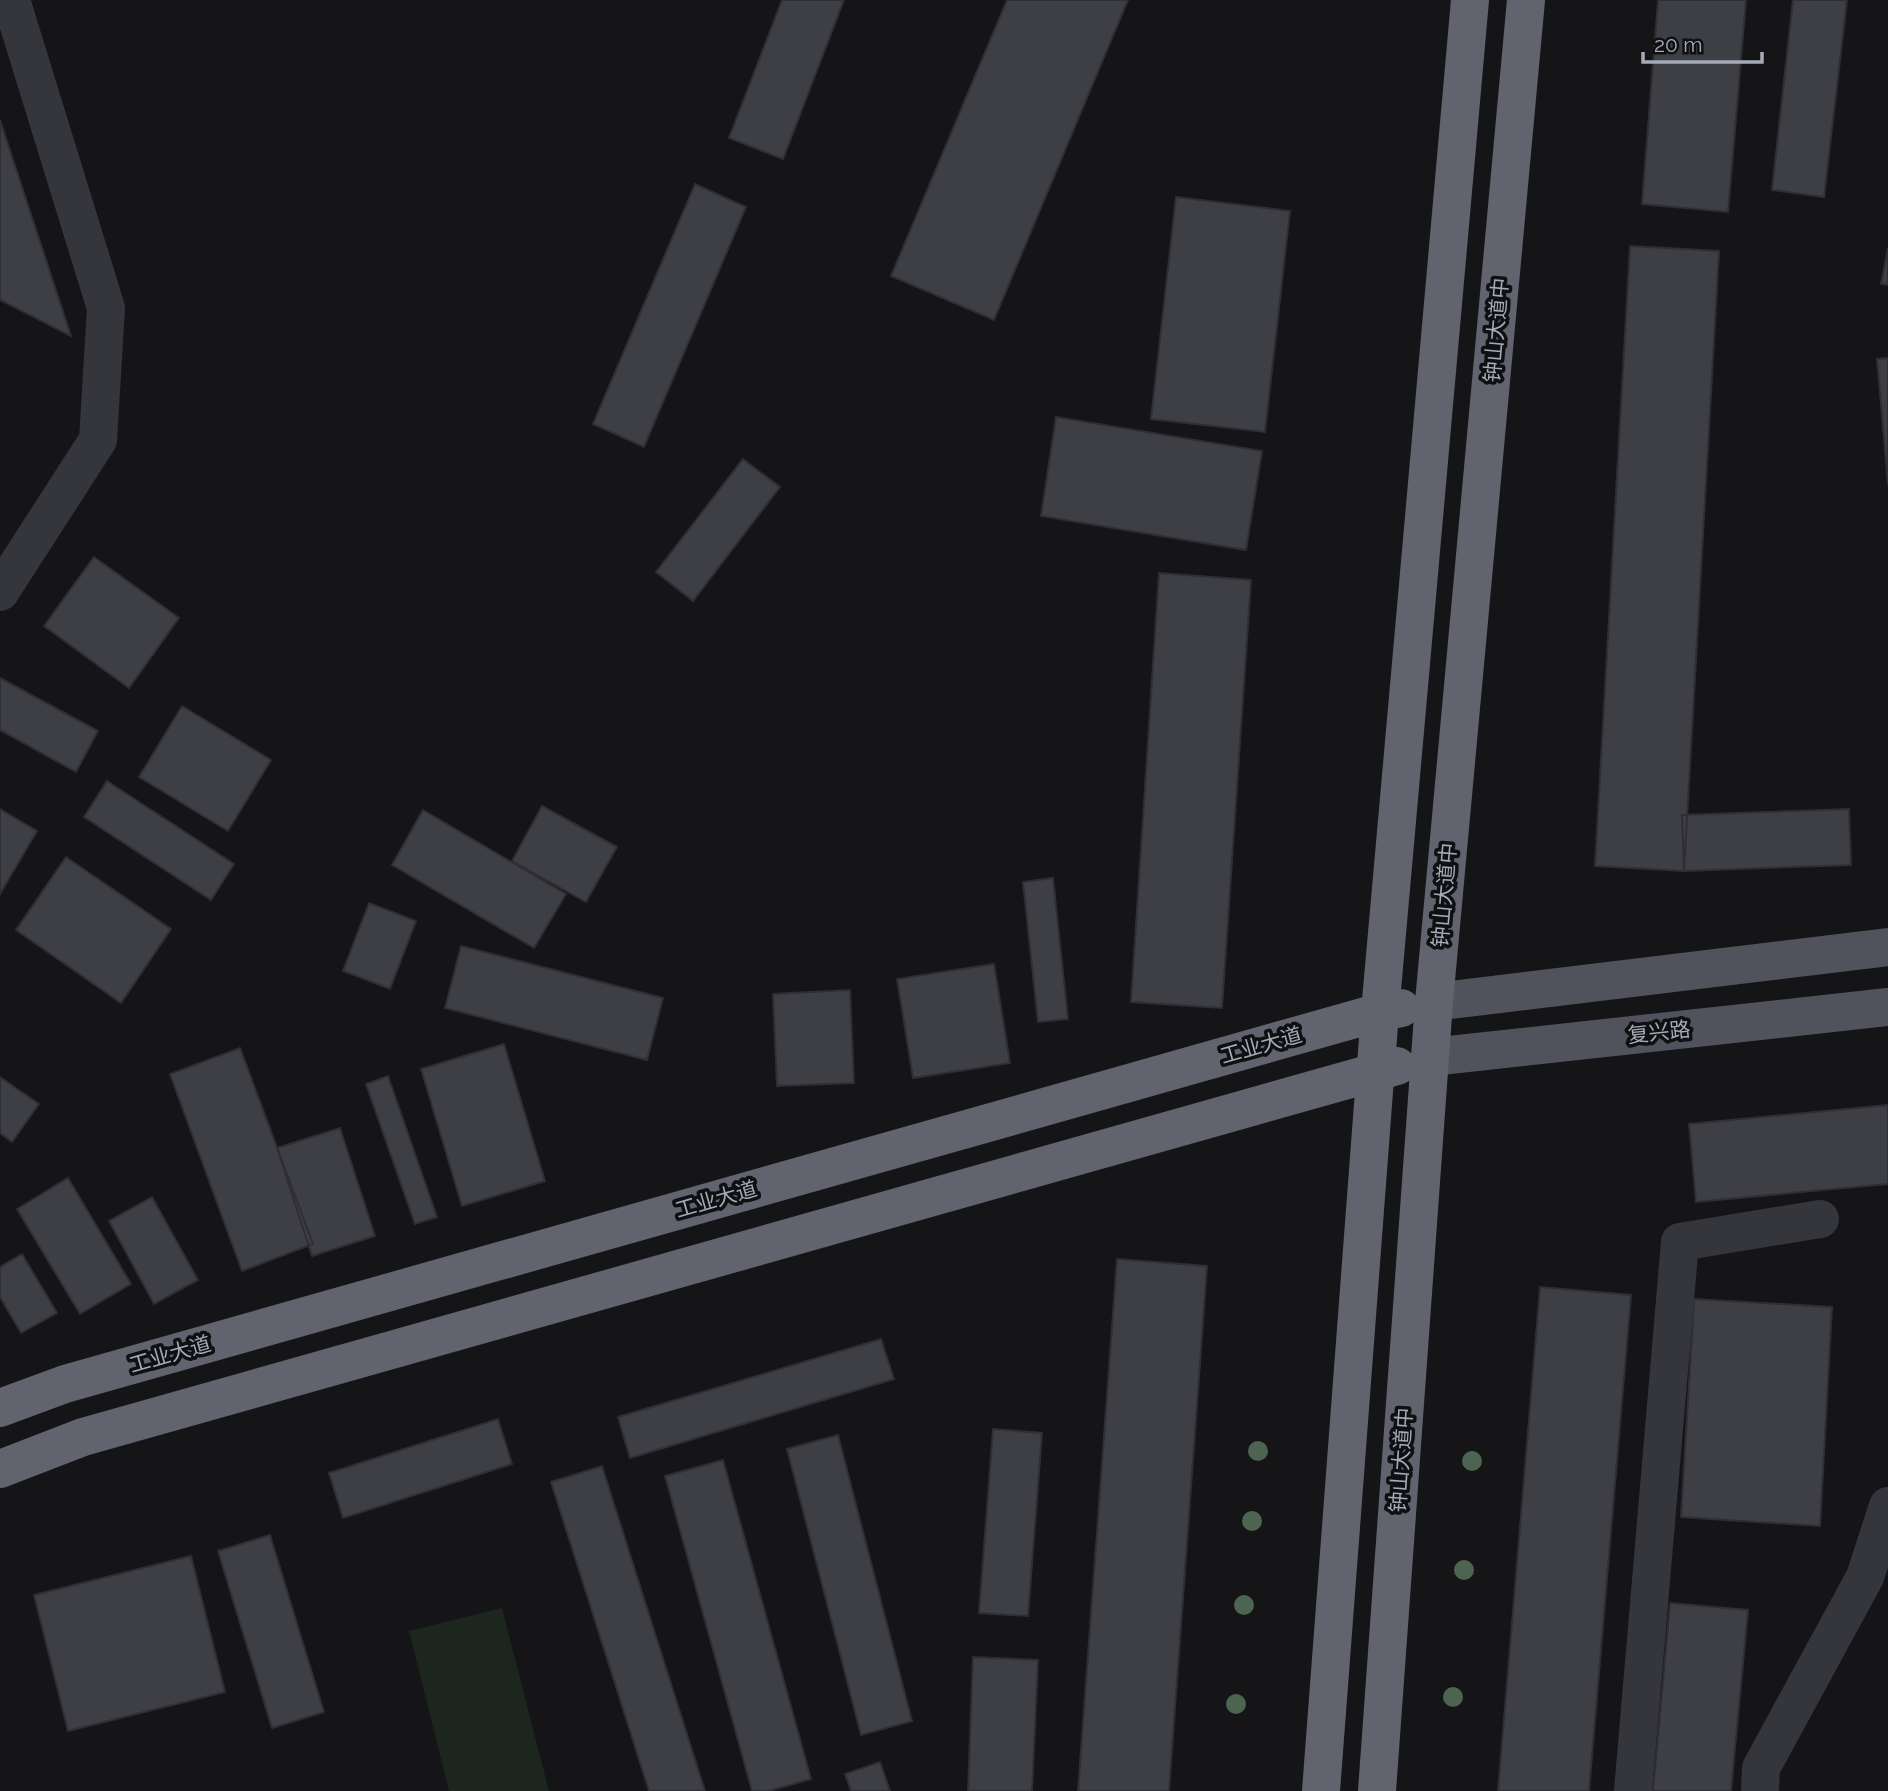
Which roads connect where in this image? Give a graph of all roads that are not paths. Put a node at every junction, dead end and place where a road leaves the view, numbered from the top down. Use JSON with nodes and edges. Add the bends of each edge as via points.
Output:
{"nodes":[{"id":1,"x":11,"y":0,"type":"edge"},
{"id":2,"x":1470,"y":0,"type":"edge"},
{"id":3,"x":1526,"y":0,"type":"edge"},
{"id":4,"x":0,"y":592,"type":"edge"},
{"id":5,"x":1888,"y":947,"type":"edge"},
{"id":6,"x":1434,"y":1002,"type":"junction"},
{"id":7,"x":1888,"y":1007,"type":"edge"},
{"id":8,"x":1380,"y":1012,"type":"junction"},
{"id":9,"x":1431,"y":1057,"type":"junction"},
{"id":10,"x":1375,"y":1072,"type":"junction"},
{"id":11,"x":1820,"y":1219,"type":"dead end"},
{"id":12,"x":0,"y":1408,"type":"edge"},
{"id":13,"x":0,"y":1469,"type":"edge"},
{"id":14,"x":1888,"y":1506,"type":"edge"},
{"id":15,"x":1321,"y":1791,"type":"edge"},
{"id":16,"x":1377,"y":1791,"type":"edge"},
{"id":17,"x":1633,"y":1791,"type":"edge"},
{"id":18,"x":1760,"y":1791,"type":"edge"}],
"edges":[{"from":1,"to":4,"type":"street","via":[[106,308],[98,440]]},
{"from":2,"to":8,"type":"highway"},
{"from":3,"to":6,"type":"highway","name":"钟山大道中"},
{"from":5,"to":6,"type":"main road"},
{"from":6,"to":8,"type":"highway","name":"工业大道"},
{"from":6,"to":9,"type":"highway","name":"钟山大道中"},
{"from":7,"to":9,"type":"main road","name":"复兴路"},
{"from":8,"to":10,"type":"highway"},
{"from":8,"to":12,"type":"highway","name":"工业大道","via":[[65,1384]]},
{"from":9,"to":10,"type":"highway"},
{"from":9,"to":16,"type":"highway","name":"钟山大道中"},
{"from":10,"to":13,"type":"highway","via":[[83,1437]]},
{"from":10,"to":15,"type":"highway"},
{"from":11,"to":17,"type":"street","via":[[1680,1242]]},
{"from":14,"to":18,"type":"street","via":[[1865,1577],[1761,1768]]}]}
